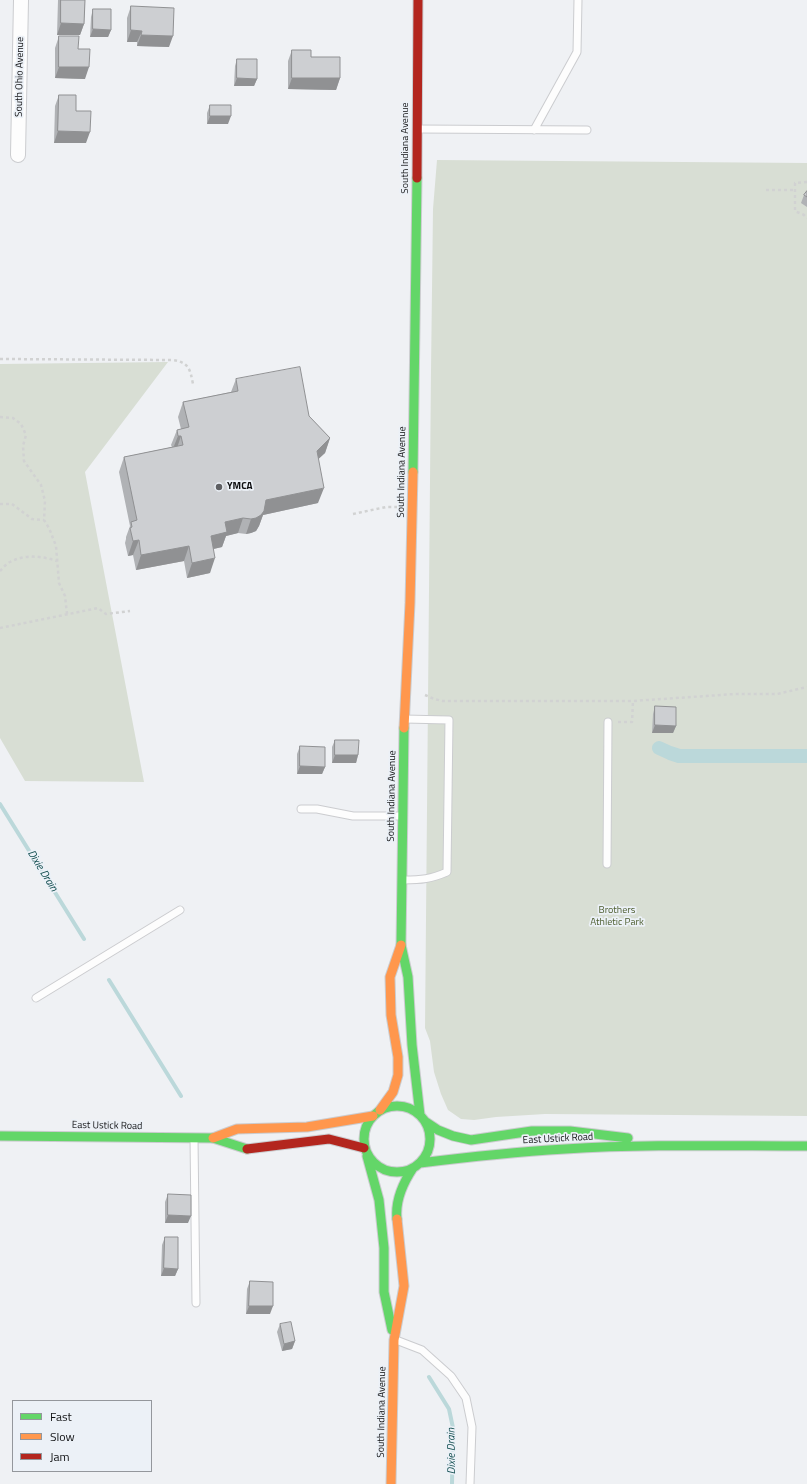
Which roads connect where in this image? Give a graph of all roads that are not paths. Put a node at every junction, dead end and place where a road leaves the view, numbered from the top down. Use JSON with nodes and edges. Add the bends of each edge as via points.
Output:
{"nodes":[{"id":1,"x":21,"y":0,"type":"edge"},
{"id":2,"x":418,"y":0,"type":"edge"},
{"id":3,"x":578,"y":0,"type":"edge"},
{"id":4,"x":417,"y":129,"type":"junction"},
{"id":5,"x":534,"y":130,"type":"junction"},
{"id":6,"x":587,"y":130,"type":"dead end"},
{"id":7,"x":18,"y":155,"type":"dead end"},
{"id":8,"x":404,"y":719,"type":"junction"},
{"id":9,"x":608,"y":722,"type":"road end"},
{"id":10,"x":302,"y":809,"type":"dead end"},
{"id":11,"x":402,"y":816,"type":"junction"},
{"id":12,"x":607,"y":864,"type":"dead end"},
{"id":13,"x":401,"y":880,"type":"junction"},
{"id":14,"x":180,"y":910,"type":"dead end"},
{"id":15,"x":401,"y":945,"type":"junction"},
{"id":16,"x":36,"y":998,"type":"dead end"},
{"id":17,"x":376,"y":1113,"type":"junction"},
{"id":18,"x":423,"y":1119,"type":"junction"},
{"id":19,"x":0,"y":1136,"type":"edge"},
{"id":20,"x":194,"y":1138,"type":"junction"},
{"id":21,"x":213,"y":1138,"type":"junction"},
{"id":22,"x":698,"y":1146,"type":"junction"},
{"id":23,"x":807,"y":1146,"type":"edge"},
{"id":24,"x":366,"y":1152,"type":"junction"},
{"id":25,"x":417,"y":1165,"type":"junction"},
{"id":26,"x":196,"y":1303,"type":"dead end"},
{"id":27,"x":394,"y":1340,"type":"junction"},
{"id":28,"x":391,"y":1484,"type":"edge"},
{"id":29,"x":470,"y":1484,"type":"edge"}],
"edges":[{"from":1,"to":7,"type":"street","name":"South Ohio Avenue"},
{"from":2,"to":4,"type":"main road","name":"South Indiana Avenue"},
{"from":3,"to":5,"type":"lane","via":[[577,52]]},
{"from":4,"to":5,"type":"lane"},
{"from":4,"to":8,"type":"main road","name":"South Indiana Avenue","via":[[410,603]]},
{"from":5,"to":6,"type":"lane"},
{"from":8,"to":11,"type":"main road","name":"South Indiana Avenue"},
{"from":8,"to":13,"type":"lane","via":[[449,720],[447,872],[423,880]]},
{"from":9,"to":12,"type":"lane"},
{"from":10,"to":11,"type":"lane","via":[[317,809],[353,816]]},
{"from":11,"to":13,"type":"main road","name":"South Indiana Avenue"},
{"from":13,"to":15,"type":"main road","name":"South Indiana Avenue"},
{"from":14,"to":16,"type":"lane"},
{"from":15,"to":17,"type":"main road","name":"South Indiana Avenue","via":[[390,977],[391,1015],[398,1057],[398,1075],[393,1092]]},
{"from":15,"to":18,"type":"main road","name":"South Indiana Avenue","via":[[408,977],[412,1045]]},
{"from":17,"to":18,"type":"main road","via":[[388,1107],[401,1106],[413,1110]]},
{"from":17,"to":21,"type":"main road","name":"East Ustick Road","via":[[307,1127],[237,1129]]},
{"from":17,"to":24,"type":"main road","via":[[364,1131]]},
{"from":18,"to":22,"type":"main road","name":"East Ustick Road","via":[[443,1132],[471,1140],[532,1130],[570,1131]]},
{"from":18,"to":25,"type":"main road","via":[[429,1130],[429,1148],[426,1156]]},
{"from":19,"to":20,"type":"main road","name":"East Ustick Road"},
{"from":20,"to":21,"type":"main road","name":"East Ustick Road"},
{"from":20,"to":26,"type":"lane"},
{"from":21,"to":24,"type":"main road","name":"East Ustick Road","via":[[248,1149],[329,1140]]},
{"from":22,"to":23,"type":"main road","name":"East Ustick Road"},
{"from":22,"to":25,"type":"main road","name":"East Ustick Road","via":[[566,1149],[510,1153]]},
{"from":24,"to":25,"type":"main road","via":[[373,1163],[388,1172],[401,1172]]},
{"from":24,"to":27,"type":"main road","name":"South Indiana Avenue","via":[[379,1200],[384,1248],[384,1292]]},
{"from":25,"to":27,"type":"main road","name":"South Indiana Avenue","via":[[405,1180],[396,1209],[404,1286]]},
{"from":27,"to":28,"type":"main road","name":"South Indiana Avenue"},
{"from":27,"to":29,"type":"lane","via":[[422,1350],[451,1376],[466,1398],[472,1428]]}]}
